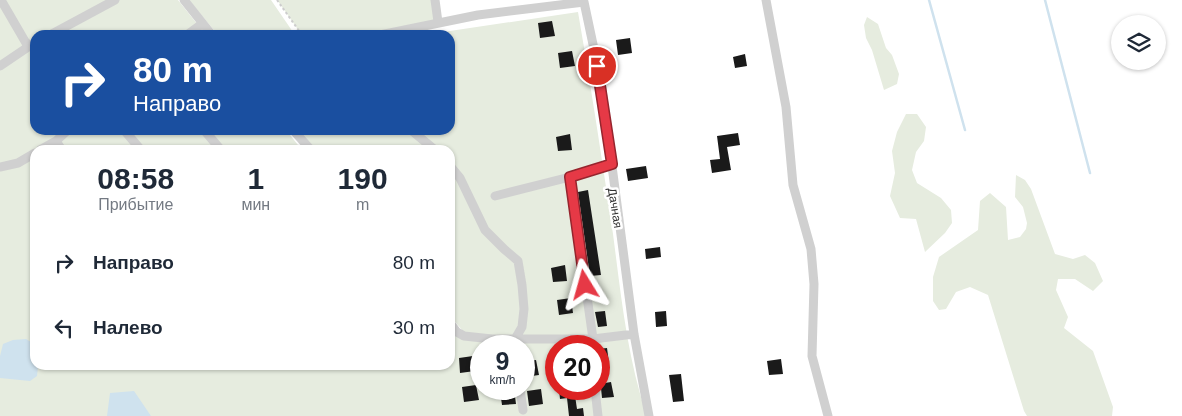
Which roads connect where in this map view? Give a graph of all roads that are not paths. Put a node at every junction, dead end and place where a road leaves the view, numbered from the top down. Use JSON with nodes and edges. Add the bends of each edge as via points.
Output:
{"nodes":[{"id":1,"x":1,"y":0,"type":"edge"},
{"id":2,"x":115,"y":0,"type":"edge"},
{"id":3,"x":184,"y":0,"type":"edge"},
{"id":4,"x":436,"y":0,"type":"edge"},
{"id":5,"x":766,"y":0,"type":"edge"},
{"id":6,"x":584,"y":1,"type":"edge"},
{"id":7,"x":101,"y":3,"type":"edge"},
{"id":8,"x":438,"y":22,"type":"junction"},
{"id":9,"x":202,"y":24,"type":"junction"},
{"id":10,"x":58,"y":30,"type":"edge"},
{"id":11,"x":194,"y":30,"type":"edge"},
{"id":12,"x":207,"y":30,"type":"edge"},
{"id":13,"x":402,"y":30,"type":"edge"},
{"id":14,"x":30,"y":44,"type":"edge"},
{"id":15,"x":30,"y":46,"type":"edge"},
{"id":16,"x":0,"y":66,"type":"edge"},
{"id":17,"x":62,"y":135,"type":"edge"},
{"id":18,"x":128,"y":135,"type":"edge"},
{"id":19,"x":208,"y":135,"type":"edge"},
{"id":20,"x":298,"y":135,"type":"edge"},
{"id":21,"x":417,"y":135,"type":"edge"},
{"id":22,"x":56,"y":140,"type":"junction"},
{"id":23,"x":48,"y":145,"type":"edge"},
{"id":24,"x":59,"y":145,"type":"edge"},
{"id":25,"x":138,"y":145,"type":"edge"},
{"id":26,"x":217,"y":145,"type":"edge"},
{"id":27,"x":307,"y":145,"type":"edge"},
{"id":28,"x":429,"y":145,"type":"edge"},
{"id":29,"x":30,"y":156,"type":"edge"},
{"id":30,"x":612,"y":164,"type":"junction"},
{"id":31,"x":0,"y":167,"type":"edge"},
{"id":32,"x":455,"y":172,"type":"edge"},
{"id":33,"x":570,"y":177,"type":"junction"},
{"id":34,"x":495,"y":196,"type":"dead end"},
{"id":35,"x":455,"y":329,"type":"edge"},
{"id":36,"x":634,"y":334,"type":"junction"},
{"id":37,"x":519,"y":335,"type":"edge"},
{"id":38,"x":591,"y":335,"type":"edge"},
{"id":39,"x":464,"y":336,"type":"junction"},
{"id":40,"x":455,"y":337,"type":"edge"},
{"id":41,"x":470,"y":337,"type":"edge"},
{"id":42,"x":610,"y":339,"type":"edge"},
{"id":43,"x":522,"y":400,"type":"edge"},
{"id":44,"x":596,"y":400,"type":"edge"},
{"id":45,"x":523,"y":410,"type":"dead end"},
{"id":46,"x":649,"y":415,"type":"edge"},
{"id":47,"x":598,"y":416,"type":"edge"},
{"id":48,"x":828,"y":416,"type":"edge"}],
"edges":[{"from":1,"to":14,"type":"street","via":[[26,43]]},
{"from":2,"to":7,"type":"street"},
{"from":3,"to":9,"type":"street"},
{"from":4,"to":8,"type":"street"},
{"from":5,"to":48,"type":"street","via":[[786,107],[793,185],[811,249],[814,284],[812,356]]},
{"from":6,"to":8,"type":"street"},
{"from":6,"to":30,"type":"street"},
{"from":6,"to":36,"type":"street","name":"Дачная"},
{"from":7,"to":10,"type":"street"},
{"from":8,"to":13,"type":"street"},
{"from":9,"to":11,"type":"street"},
{"from":9,"to":12,"type":"street"},
{"from":15,"to":16,"type":"street"},
{"from":17,"to":22,"type":"street"},
{"from":18,"to":25,"type":"street"},
{"from":19,"to":26,"type":"street"},
{"from":20,"to":27,"type":"street"},
{"from":21,"to":28,"type":"street"},
{"from":22,"to":23,"type":"street"},
{"from":22,"to":24,"type":"street"},
{"from":29,"to":31,"type":"street"},
{"from":30,"to":33,"type":"street"},
{"from":30,"to":36,"type":"street"},
{"from":32,"to":37,"type":"street","via":[[485,230],[518,261],[524,309]]},
{"from":33,"to":34,"type":"street"},
{"from":33,"to":38,"type":"street"},
{"from":35,"to":39,"type":"street"},
{"from":36,"to":42,"type":"street"},
{"from":36,"to":46,"type":"street"},
{"from":39,"to":40,"type":"street"},
{"from":39,"to":41,"type":"street"},
{"from":43,"to":45,"type":"street"},
{"from":44,"to":47,"type":"street"}]}
